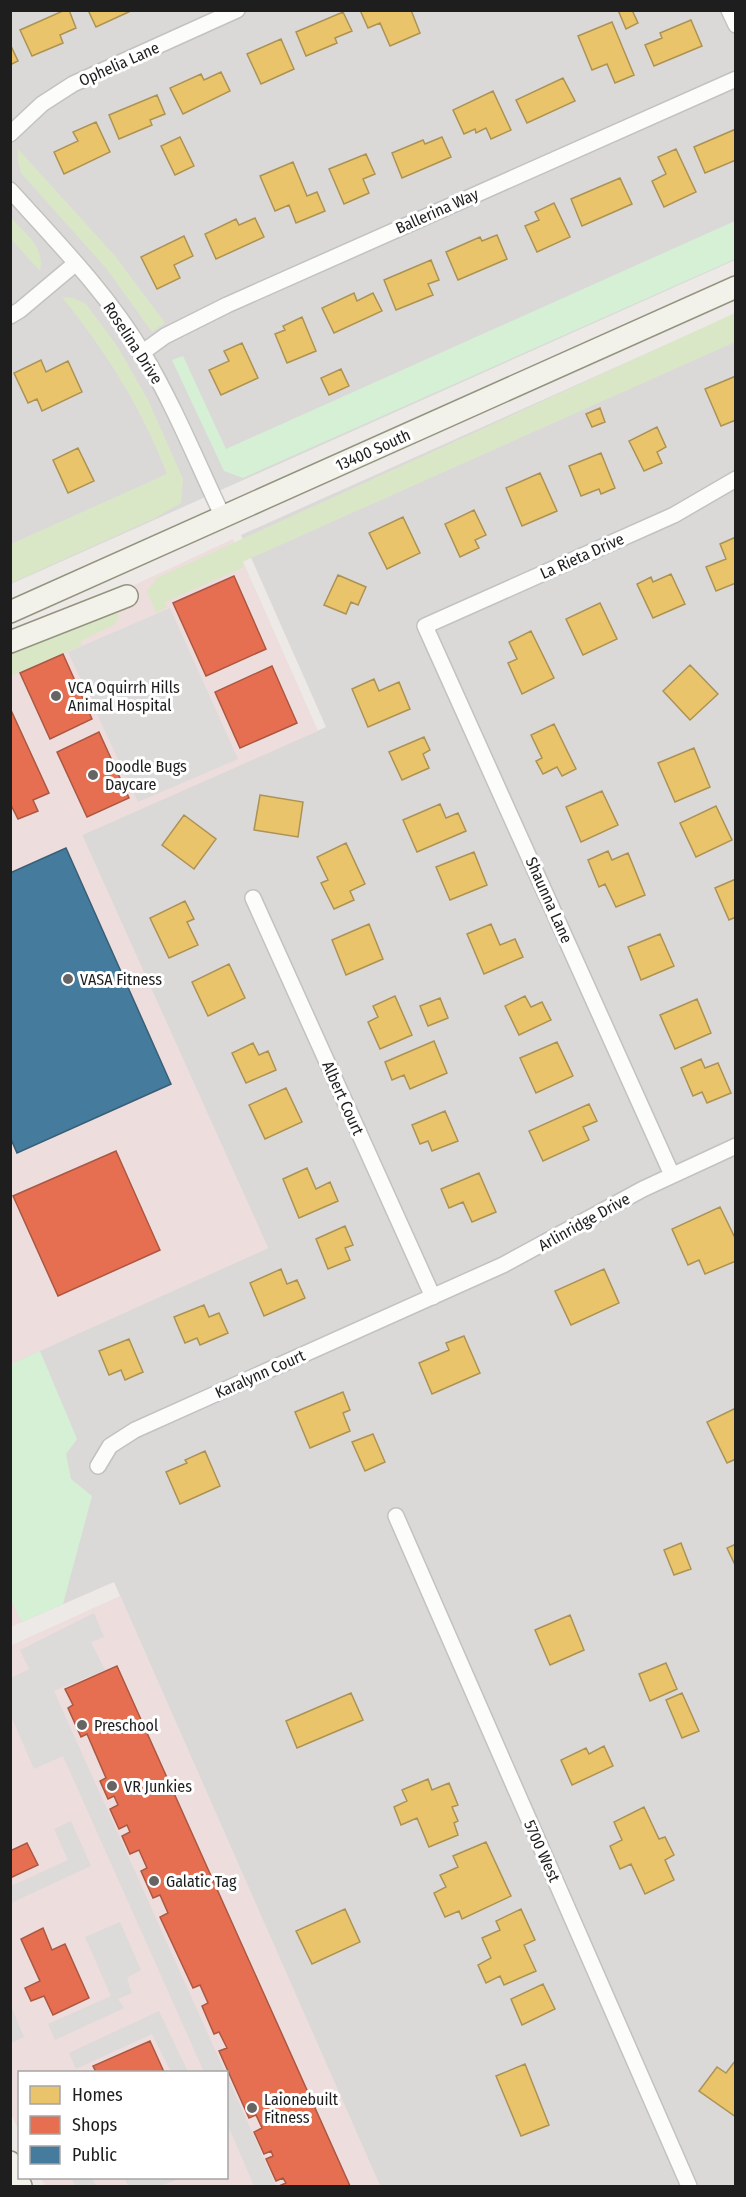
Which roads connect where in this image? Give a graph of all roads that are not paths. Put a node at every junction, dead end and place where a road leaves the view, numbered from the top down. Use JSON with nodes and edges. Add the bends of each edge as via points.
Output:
{"nodes":[{"id":1,"x":237,"y":10,"type":"edge"},
{"id":2,"x":729,"y":10,"type":"edge"},
{"id":3,"x":735,"y":25,"type":"edge"},
{"id":4,"x":735,"y":79,"type":"edge"},
{"id":5,"x":10,"y":134,"type":"edge"},
{"id":6,"x":10,"y":190,"type":"edge"},
{"id":7,"x":76,"y":263,"type":"junction"},
{"id":8,"x":735,"y":287,"type":"edge"},
{"id":9,"x":10,"y":316,"type":"edge"},
{"id":10,"x":142,"y":352,"type":"junction"},
{"id":11,"x":735,"y":479,"type":"edge"},
{"id":12,"x":222,"y":517,"type":"junction"},
{"id":13,"x":127,"y":596,"type":"dead end"},
{"id":14,"x":10,"y":612,"type":"edge"},
{"id":15,"x":425,"y":626,"type":"joint"},
{"id":16,"x":10,"y":642,"type":"edge"},
{"id":17,"x":253,"y":898,"type":"dead end"},
{"id":18,"x":735,"y":1146,"type":"edge"},
{"id":19,"x":672,"y":1175,"type":"junction"},
{"id":20,"x":433,"y":1297,"type":"junction"},
{"id":21,"x":98,"y":1466,"type":"dead end"},
{"id":22,"x":396,"y":1516,"type":"dead end"},
{"id":23,"x":10,"y":2162,"type":"edge"},
{"id":24,"x":21,"y":2187,"type":"edge"},
{"id":25,"x":688,"y":2187,"type":"edge"}],
"edges":[{"from":1,"to":5,"type":"street","name":"Ophelia Lane","via":[[74,84],[42,104]]},
{"from":2,"to":3,"type":"street"},
{"from":4,"to":10,"type":"street","name":"Ballerina Way","via":[[227,304]]},
{"from":6,"to":7,"type":"street","name":"Roselina Drive"},
{"from":7,"to":9,"type":"street"},
{"from":7,"to":10,"type":"street","name":"Roselina Drive"},
{"from":8,"to":12,"type":"main road","name":"13400 South"},
{"from":10,"to":12,"type":"street","name":"Roselina Drive","via":[[173,408]]},
{"from":11,"to":15,"type":"street","name":"La Rieta Drive","via":[[674,515]]},
{"from":12,"to":14,"type":"main road","name":"13400 South"},
{"from":13,"to":16,"type":"main road"},
{"from":15,"to":19,"type":"street","name":"Shaunna Lane"},
{"from":17,"to":20,"type":"street","name":"Albert Court"},
{"from":18,"to":19,"type":"street","name":"Arlinridge Drive"},
{"from":19,"to":20,"type":"street","name":"Arlinridge Drive","via":[[531,1252]]},
{"from":20,"to":21,"type":"street","name":"Karalynn Court","via":[[135,1430],[110,1446]]},
{"from":22,"to":25,"type":"street","name":"5700 West"},
{"from":23,"to":24,"type":"main road"}]}
